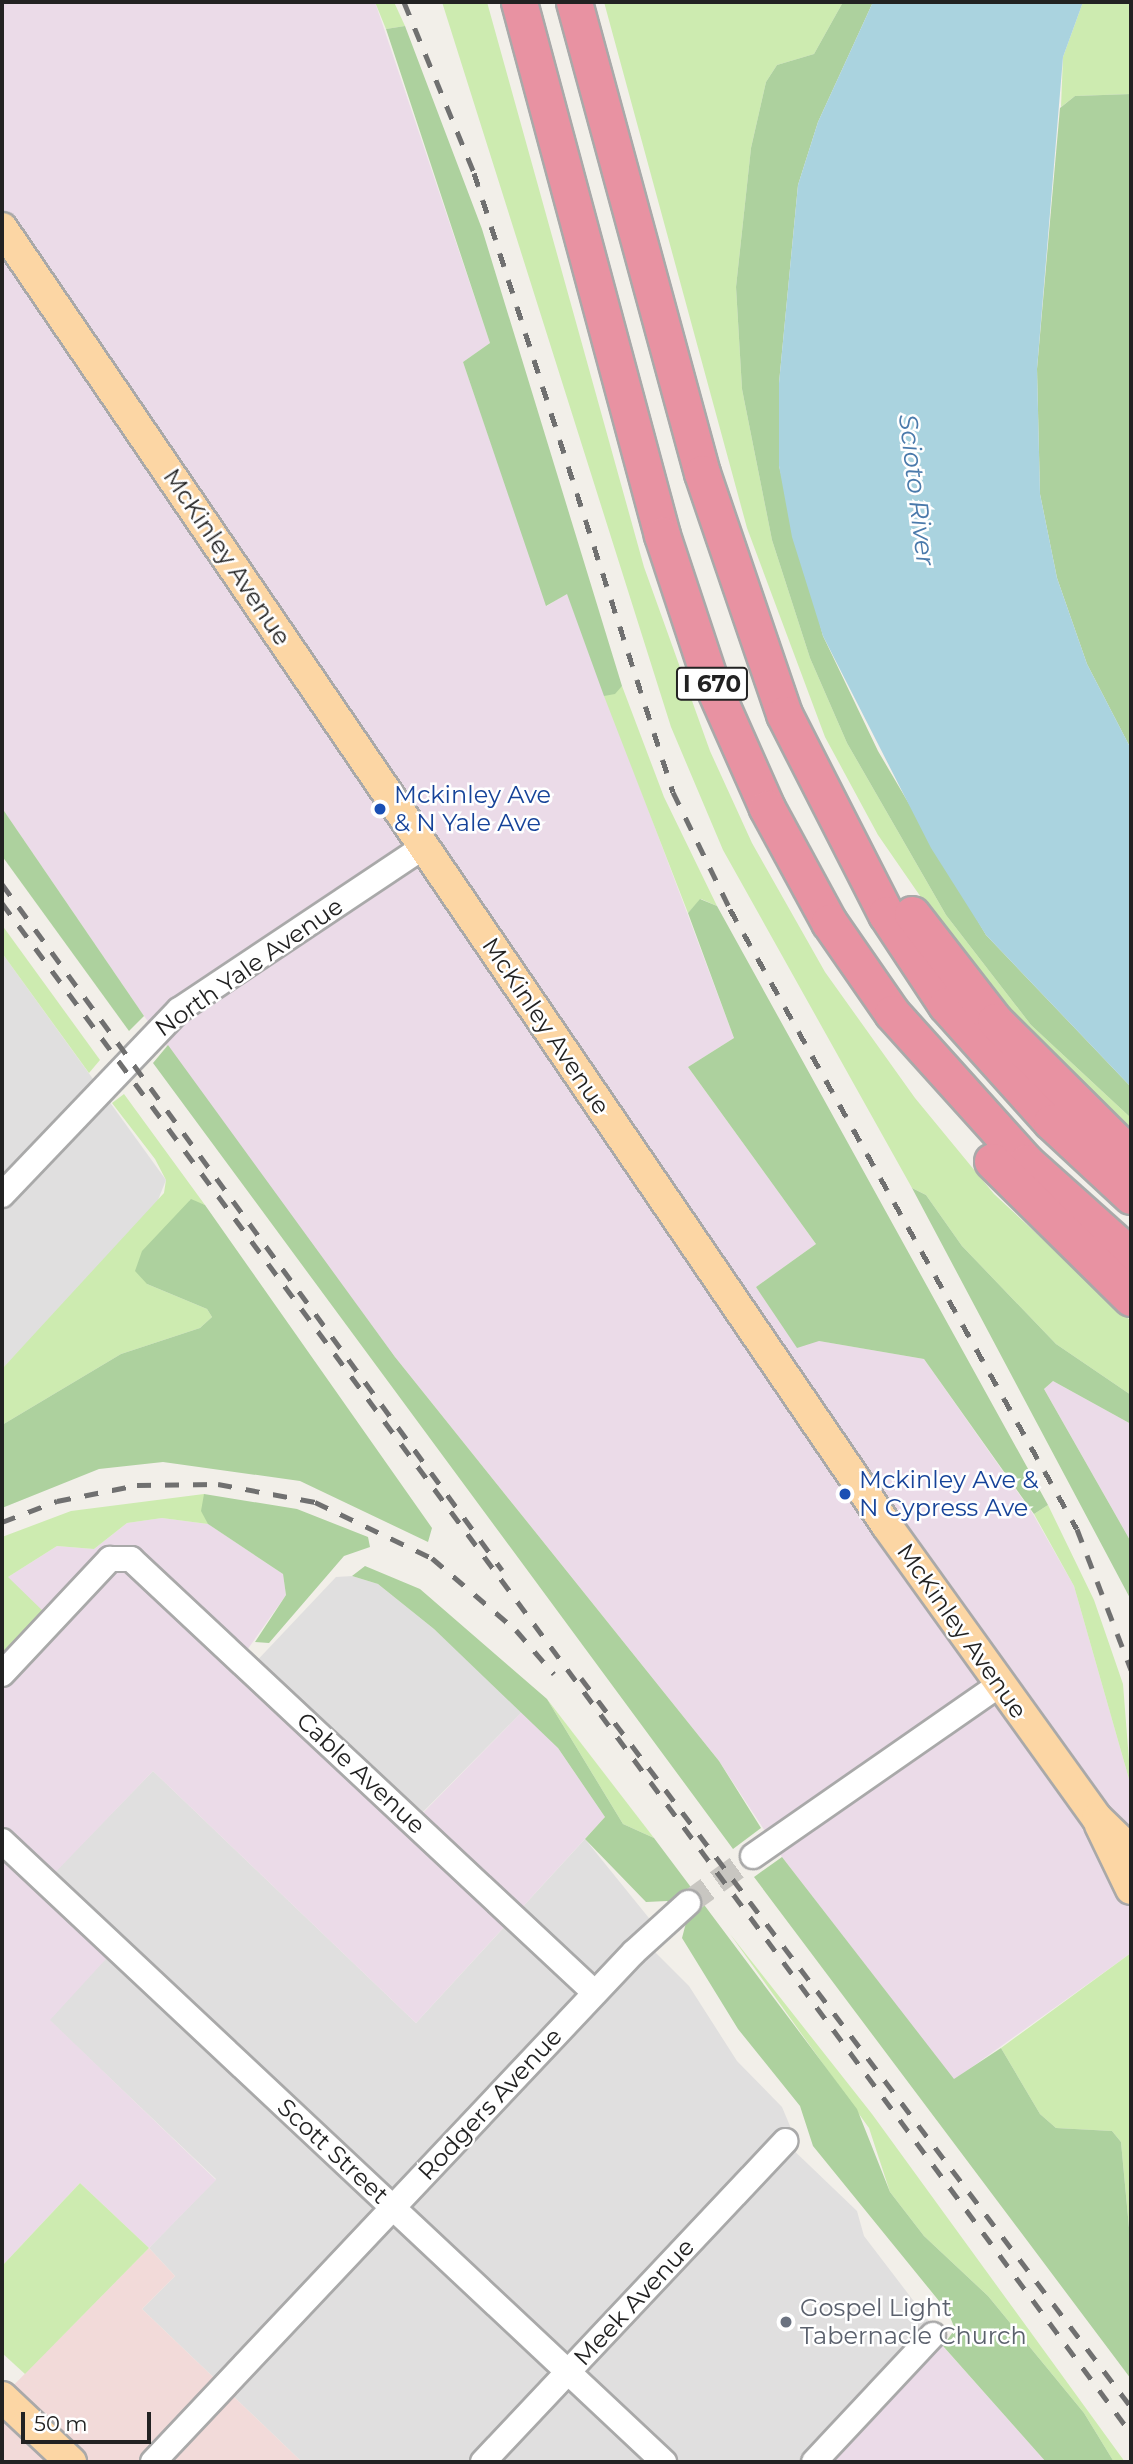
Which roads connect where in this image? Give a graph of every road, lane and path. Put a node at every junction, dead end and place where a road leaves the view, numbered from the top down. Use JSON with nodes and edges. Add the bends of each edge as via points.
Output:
{"nodes":[{"id":1,"x":519,"y":2,"type":"edge"},
{"id":2,"x":574,"y":2,"type":"edge"},
{"id":3,"x":2,"y":228,"type":"edge"},
{"id":4,"x":784,"y":714,"type":"junction"},
{"id":5,"x":425,"y":846,"type":"junction"},
{"id":6,"x":892,"y":1013,"type":"junction"},
{"id":7,"x":1131,"y":1156,"type":"edge"},
{"id":8,"x":2,"y":1195,"type":"edge"},
{"id":9,"x":1131,"y":1196,"type":"edge"},
{"id":10,"x":1131,"y":1256,"type":"edge"},
{"id":11,"x":1131,"y":1298,"type":"edge"},
{"id":12,"x":2,"y":1674,"type":"edge"},
{"id":13,"x":999,"y":1685,"type":"junction"},
{"id":14,"x":1097,"y":1818,"type":"junction"},
{"id":15,"x":2,"y":1841,"type":"edge"},
{"id":16,"x":1131,"y":1851,"type":"edge"},
{"id":17,"x":753,"y":1856,"type":"tunnel mouth"},
{"id":18,"x":1131,"y":1889,"type":"edge"},
{"id":19,"x":688,"y":1903,"type":"tunnel mouth"},
{"id":20,"x":595,"y":1993,"type":"junction"},
{"id":21,"x":785,"y":2141,"type":"dead end"},
{"id":22,"x":393,"y":2207,"type":"junction"},
{"id":23,"x":933,"y":2335,"type":"dead end"},
{"id":24,"x":568,"y":2371,"type":"junction"},
{"id":25,"x":6,"y":2411,"type":"edge"},
{"id":26,"x":71,"y":2462,"type":"edge"},
{"id":27,"x":153,"y":2462,"type":"edge"},
{"id":28,"x":483,"y":2462,"type":"edge"},
{"id":29,"x":664,"y":2462,"type":"edge"},
{"id":30,"x":814,"y":2462,"type":"edge"}],
"edges":[{"from":1,"to":6,"type":"highway","number":"I 670","via":[[662,535],[709,677],[797,867]]},
{"from":2,"to":4,"type":"highway","number":"I 670","via":[[702,473]]},
{"from":3,"to":5,"type":"main road","name":"McKinley Avenue"},
{"from":4,"to":7,"type":"highway","via":[[921,928],[995,1021]]},
{"from":4,"to":9,"type":"highway","number":"I 670","via":[[886,914],[946,1005],[1051,1122]]},
{"from":5,"to":8,"type":"street","name":"North Yale Avenue","via":[[179,1010]]},
{"from":5,"to":13,"type":"main road","name":"McKinley Avenue"},
{"from":6,"to":10,"type":"highway","number":"I 670","via":[[1026,1162]]},
{"from":6,"to":11,"type":"highway","via":[[950,1112]]},
{"from":12,"to":20,"type":"street","name":"Cable Avenue","via":[[110,1559],[125,1556]]},
{"from":13,"to":14,"type":"main road","name":"McKinley Avenue"},
{"from":13,"to":17,"type":"street"},
{"from":14,"to":16,"type":"main road","name":"McKinley Avenue"},
{"from":14,"to":18,"type":"main road","name":"McKinley Avenue"},
{"from":15,"to":22,"type":"street","name":"Scott Street"},
{"from":19,"to":20,"type":"street","name":"Rodgers Avenue"},
{"from":20,"to":22,"type":"street","name":"Rodgers Avenue"},
{"from":21,"to":24,"type":"street","name":"Meek Avenue"},
{"from":22,"to":24,"type":"street","name":"Scott Street"},
{"from":22,"to":27,"type":"street","name":"Rodgers Avenue"},
{"from":23,"to":30,"type":"street"},
{"from":24,"to":28,"type":"street","name":"Meek Avenue"},
{"from":24,"to":29,"type":"street","name":"Scott Street"},
{"from":25,"to":26,"type":"main road"}]}
